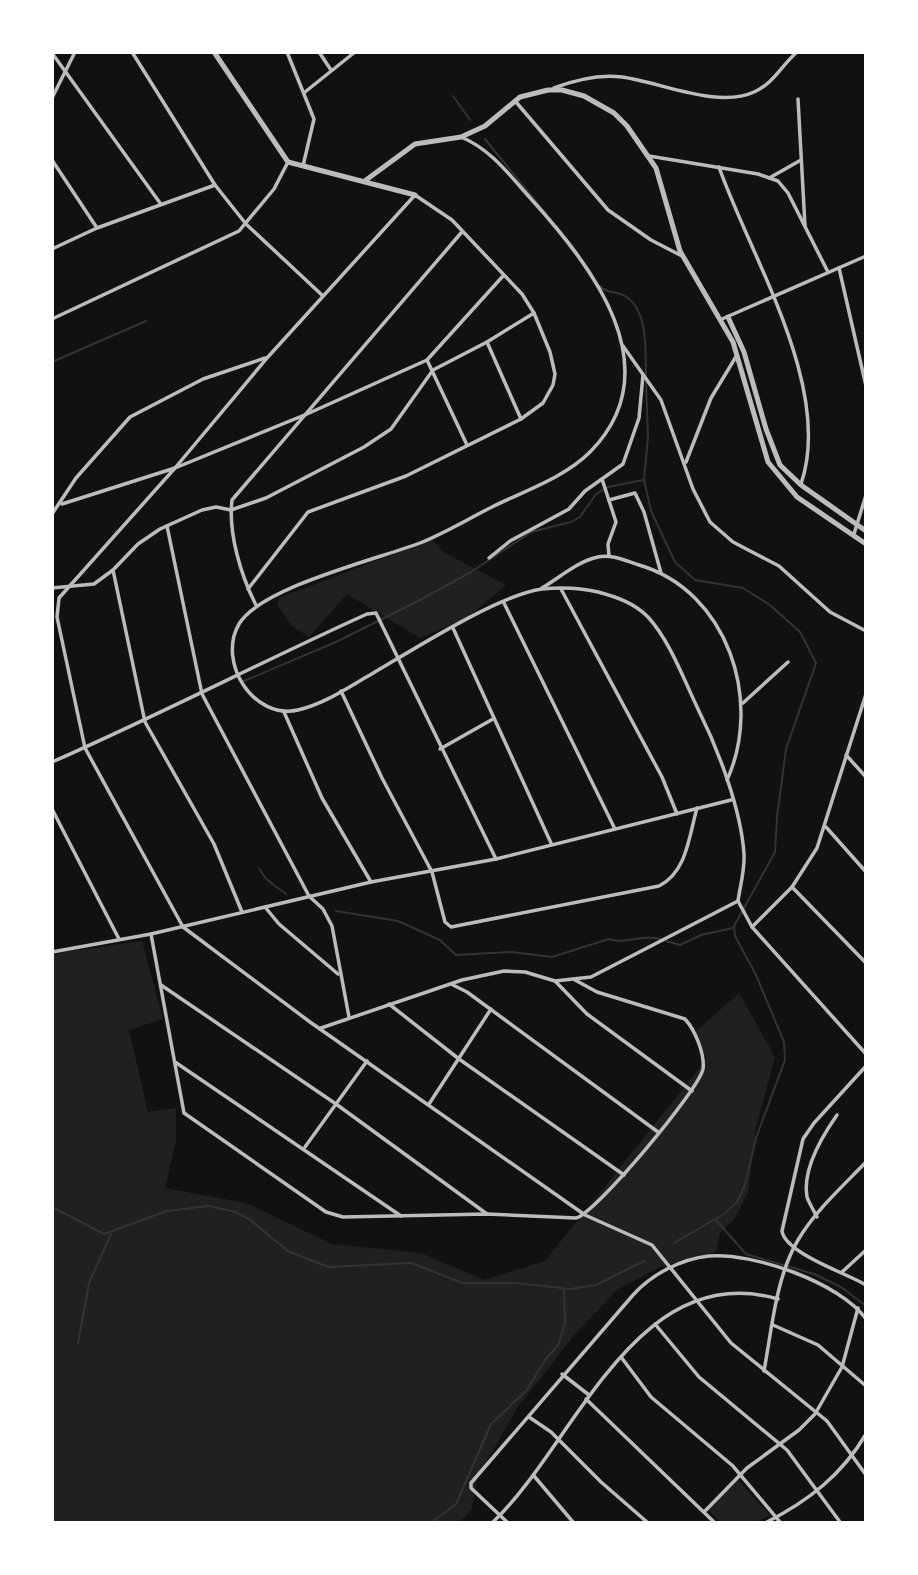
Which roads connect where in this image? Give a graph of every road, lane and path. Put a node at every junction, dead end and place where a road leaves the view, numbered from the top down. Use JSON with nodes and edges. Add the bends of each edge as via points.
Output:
{"nodes":[{"id":1,"x":75,"y":52,"type":"edge"},
{"id":2,"x":132,"y":52,"type":"edge"},
{"id":3,"x":214,"y":52,"type":"edge"},
{"id":4,"x":287,"y":52,"type":"edge"},
{"id":5,"x":319,"y":52,"type":"edge"},
{"id":6,"x":355,"y":52,"type":"edge"},
{"id":7,"x":797,"y":52,"type":"edge"},
{"id":8,"x":52,"y":53,"type":"edge"},
{"id":9,"x":66,"y":70,"type":"junction"},
{"id":10,"x":331,"y":70,"type":"junction"},
{"id":11,"x":548,"y":90,"type":"junction"},
{"id":12,"x":304,"y":92,"type":"junction"},
{"id":13,"x":52,"y":98,"type":"edge"},
{"id":14,"x":798,"y":99,"type":"dead end"},
{"id":15,"x":516,"y":102,"type":"junction"},
{"id":16,"x":461,"y":137,"type":"junction"},
{"id":17,"x":648,"y":156,"type":"junction"},
{"id":18,"x":52,"y":160,"type":"edge"},
{"id":19,"x":801,"y":160,"type":"junction"},
{"id":20,"x":288,"y":162,"type":"junction"},
{"id":21,"x":303,"y":166,"type":"junction"},
{"id":22,"x":719,"y":167,"type":"junction"},
{"id":23,"x":769,"y":177,"type":"junction"},
{"id":24,"x":366,"y":180,"type":"junction"},
{"id":25,"x":215,"y":185,"type":"junction"},
{"id":26,"x":415,"y":195,"type":"junction"},
{"id":27,"x":159,"y":204,"type":"junction"},
{"id":28,"x":246,"y":224,"type":"junction"},
{"id":29,"x":97,"y":228,"type":"junction"},
{"id":30,"x":805,"y":232,"type":"junction"},
{"id":31,"x":461,"y":233,"type":"junction"},
{"id":32,"x":53,"y":249,"type":"edge"},
{"id":33,"x":866,"y":256,"type":"edge"},
{"id":34,"x":683,"y":257,"type":"junction"},
{"id":35,"x":839,"y":268,"type":"junction"},
{"id":36,"x":828,"y":272,"type":"junction"},
{"id":37,"x":503,"y":276,"type":"junction"},
{"id":38,"x":774,"y":295,"type":"junction"},
{"id":39,"x":323,"y":296,"type":"junction"},
{"id":40,"x":534,"y":313,"type":"junction"},
{"id":41,"x":725,"y":318,"type":"junction"},
{"id":42,"x":52,"y":319,"type":"edge"},
{"id":43,"x":487,"y":342,"type":"junction"},
{"id":44,"x":620,"y":342,"type":"junction"},
{"id":45,"x":738,"y":354,"type":"junction"},
{"id":46,"x":267,"y":358,"type":"junction"},
{"id":47,"x":427,"y":360,"type":"junction"},
{"id":48,"x":432,"y":370,"type":"junction"},
{"id":49,"x":643,"y":375,"type":"junction"},
{"id":50,"x":866,"y":386,"type":"edge"},
{"id":51,"x":307,"y":414,"type":"junction"},
{"id":52,"x":521,"y":419,"type":"junction"},
{"id":53,"x":467,"y":445,"type":"junction"},
{"id":54,"x":685,"y":464,"type":"junction"},
{"id":55,"x":175,"y":468,"type":"junction"},
{"id":56,"x":602,"y":480,"type":"junction"},
{"id":57,"x":801,"y":485,"type":"junction"},
{"id":58,"x":866,"y":495,"type":"edge"},
{"id":59,"x":609,"y":500,"type":"junction"},
{"id":60,"x":62,"y":504,"type":"junction"},
{"id":61,"x":231,"y":510,"type":"junction"},
{"id":62,"x":52,"y":514,"type":"edge"},
{"id":63,"x":857,"y":524,"type":"junction"},
{"id":64,"x":167,"y":526,"type":"junction"},
{"id":65,"x":866,"y":531,"type":"edge"},
{"id":66,"x":853,"y":536,"type":"junction"},
{"id":67,"x":866,"y":544,"type":"edge"},
{"id":68,"x":609,"y":556,"type":"junction"},
{"id":69,"x":489,"y":558,"type":"dead end"},
{"id":70,"x":113,"y":570,"type":"junction"},
{"id":71,"x":661,"y":573,"type":"junction"},
{"id":72,"x":52,"y":588,"type":"edge"},
{"id":73,"x":66,"y":588,"type":"junction"},
{"id":74,"x":248,"y":589,"type":"junction"},
{"id":75,"x":540,"y":589,"type":"junction"},
{"id":76,"x":561,"y":589,"type":"junction"},
{"id":77,"x":504,"y":603,"type":"junction"},
{"id":78,"x":256,"y":605,"type":"junction"},
{"id":79,"x":453,"y":628,"type":"junction"},
{"id":80,"x":866,"y":631,"type":"edge"},
{"id":81,"x":399,"y":659,"type":"junction"},
{"id":82,"x":788,"y":662,"type":"dead end"},
{"id":83,"x":235,"y":674,"type":"junction"},
{"id":84,"x":341,"y":691,"type":"junction"},
{"id":85,"x":202,"y":694,"type":"junction"},
{"id":86,"x":866,"y":694,"type":"edge"},
{"id":87,"x":743,"y":703,"type":"junction"},
{"id":88,"x":284,"y":712,"type":"junction"},
{"id":89,"x":493,"y":719,"type":"junction"},
{"id":90,"x":145,"y":722,"type":"junction"},
{"id":91,"x":85,"y":748,"type":"junction"},
{"id":92,"x":440,"y":749,"type":"junction"},
{"id":93,"x":845,"y":755,"type":"junction"},
{"id":94,"x":52,"y":762,"type":"edge"},
{"id":95,"x":866,"y":777,"type":"edge"},
{"id":96,"x":727,"y":780,"type":"junction"},
{"id":97,"x":731,"y":800,"type":"junction"},
{"id":98,"x":697,"y":808,"type":"junction"},
{"id":99,"x":52,"y":809,"type":"edge"},
{"id":100,"x":677,"y":814,"type":"junction"},
{"id":101,"x":826,"y":827,"type":"junction"},
{"id":102,"x":615,"y":828,"type":"junction"},
{"id":103,"x":551,"y":843,"type":"junction"},
{"id":104,"x":495,"y":859,"type":"junction"},
{"id":105,"x":432,"y":872,"type":"junction"},
{"id":106,"x":866,"y":872,"type":"edge"},
{"id":107,"x":371,"y":882,"type":"junction"},
{"id":108,"x":792,"y":887,"type":"junction"},
{"id":109,"x":309,"y":896,"type":"junction"},
{"id":110,"x":738,"y":901,"type":"junction"},
{"id":111,"x":265,"y":906,"type":"junction"},
{"id":112,"x":243,"y":912,"type":"junction"},
{"id":113,"x":183,"y":927,"type":"junction"},
{"id":114,"x":752,"y":927,"type":"junction"},
{"id":115,"x":151,"y":934,"type":"junction"},
{"id":116,"x":120,"y":939,"type":"junction"},
{"id":117,"x":52,"y":952,"type":"edge"},
{"id":118,"x":866,"y":963,"type":"edge"},
{"id":119,"x":339,"y":975,"type":"junction"},
{"id":120,"x":575,"y":980,"type":"junction"},
{"id":121,"x":555,"y":981,"type":"junction"},
{"id":122,"x":160,"y":984,"type":"junction"},
{"id":123,"x":451,"y":984,"type":"junction"},
{"id":124,"x":389,"y":1004,"type":"junction"},
{"id":125,"x":491,"y":1009,"type":"junction"},
{"id":126,"x":349,"y":1017,"type":"junction"},
{"id":127,"x":321,"y":1028,"type":"junction"},
{"id":128,"x":866,"y":1054,"type":"edge"},
{"id":129,"x":458,"y":1059,"type":"junction"},
{"id":130,"x":367,"y":1060,"type":"junction"},
{"id":131,"x":175,"y":1062,"type":"junction"},
{"id":132,"x":866,"y":1066,"type":"edge"},
{"id":133,"x":692,"y":1091,"type":"junction"},
{"id":134,"x":336,"y":1104,"type":"junction"},
{"id":135,"x":429,"y":1104,"type":"junction"},
{"id":136,"x":837,"y":1115,"type":"dead end"},
{"id":137,"x":658,"y":1132,"type":"junction"},
{"id":138,"x":305,"y":1147,"type":"junction"},
{"id":139,"x":866,"y":1161,"type":"edge"},
{"id":140,"x":624,"y":1175,"type":"junction"},
{"id":141,"x":486,"y":1214,"type":"junction"},
{"id":142,"x":585,"y":1215,"type":"junction"},
{"id":143,"x":401,"y":1216,"type":"junction"},
{"id":144,"x":817,"y":1217,"type":"junction"},
{"id":145,"x":794,"y":1249,"type":"junction"},
{"id":146,"x":866,"y":1250,"type":"edge"},
{"id":147,"x":671,"y":1267,"type":"junction"},
{"id":148,"x":786,"y":1271,"type":"junction"},
{"id":149,"x":842,"y":1272,"type":"junction"},
{"id":150,"x":866,"y":1285,"type":"edge"},
{"id":151,"x":778,"y":1298,"type":"junction"},
{"id":152,"x":696,"y":1301,"type":"junction"},
{"id":153,"x":858,"y":1308,"type":"junction"},
{"id":154,"x":866,"y":1319,"type":"edge"},
{"id":155,"x":655,"y":1324,"type":"junction"},
{"id":156,"x":773,"y":1325,"type":"junction"},
{"id":157,"x":621,"y":1357,"type":"junction"},
{"id":158,"x":843,"y":1364,"type":"junction"},
{"id":159,"x":764,"y":1371,"type":"junction"},
{"id":160,"x":562,"y":1374,"type":"junction"},
{"id":161,"x":866,"y":1386,"type":"edge"},
{"id":162,"x":587,"y":1397,"type":"junction"},
{"id":163,"x":817,"y":1411,"type":"junction"},
{"id":164,"x":528,"y":1416,"type":"junction"},
{"id":165,"x":866,"y":1434,"type":"edge"},
{"id":166,"x":559,"y":1439,"type":"junction"},
{"id":167,"x":780,"y":1443,"type":"junction"},
{"id":168,"x":852,"y":1456,"type":"junction"},
{"id":169,"x":741,"y":1474,"type":"junction"},
{"id":170,"x":866,"y":1475,"type":"edge"},
{"id":171,"x":534,"y":1476,"type":"junction"},
{"id":172,"x":817,"y":1491,"type":"junction"},
{"id":173,"x":704,"y":1512,"type":"junction"},
{"id":174,"x":500,"y":1515,"type":"junction"},
{"id":175,"x":776,"y":1518,"type":"junction"},
{"id":176,"x":493,"y":1522,"type":"edge"},
{"id":177,"x":507,"y":1522,"type":"edge"},
{"id":178,"x":573,"y":1522,"type":"edge"},
{"id":179,"x":647,"y":1522,"type":"edge"},
{"id":180,"x":714,"y":1522,"type":"edge"},
{"id":181,"x":767,"y":1522,"type":"edge"},
{"id":182,"x":780,"y":1522,"type":"edge"},
{"id":183,"x":840,"y":1522,"type":"edge"}],
"edges":[{"from":1,"to":9,"type":"street"},
{"from":2,"to":25,"type":"street"},
{"from":3,"to":20,"type":"street"},
{"from":4,"to":12,"type":"street"},
{"from":5,"to":10,"type":"street"},
{"from":6,"to":10,"type":"street"},
{"from":7,"to":11,"type":"street","via":[[775,79],[739,97],[672,90],[608,76]]},
{"from":8,"to":9,"type":"street"},
{"from":9,"to":13,"type":"street"},
{"from":9,"to":27,"type":"street"},
{"from":10,"to":12,"type":"street"},
{"from":11,"to":15,"type":"street"},
{"from":11,"to":17,"type":"street","via":[[584,96],[614,113]]},
{"from":12,"to":21,"type":"street","via":[[314,119]]},
{"from":14,"to":19,"type":"street"},
{"from":15,"to":16,"type":"street","via":[[485,126]]},
{"from":15,"to":34,"type":"street","via":[[608,210]]},
{"from":16,"to":24,"type":"street","via":[[415,144]]},
{"from":16,"to":44,"type":"street","via":[[496,161],[584,259],[603,291]]},
{"from":17,"to":22,"type":"street"},
{"from":17,"to":34,"type":"street","via":[[662,182]]},
{"from":18,"to":29,"type":"street"},
{"from":19,"to":23,"type":"street"},
{"from":19,"to":30,"type":"street"},
{"from":20,"to":21,"type":"street"},
{"from":20,"to":28,"type":"street","via":[[274,189]]},
{"from":21,"to":24,"type":"street"},
{"from":22,"to":23,"type":"street"},
{"from":22,"to":38,"type":"street"},
{"from":23,"to":30,"type":"street","via":[[788,192]]},
{"from":24,"to":26,"type":"street"},
{"from":25,"to":27,"type":"street"},
{"from":25,"to":28,"type":"street"},
{"from":26,"to":31,"type":"street","via":[[439,209]]},
{"from":26,"to":39,"type":"street"},
{"from":27,"to":29,"type":"street"},
{"from":28,"to":39,"type":"street"},
{"from":28,"to":42,"type":"street","via":[[218,243]]},
{"from":29,"to":32,"type":"street"},
{"from":30,"to":36,"type":"street"},
{"from":31,"to":37,"type":"street"},
{"from":31,"to":51,"type":"street"},
{"from":33,"to":35,"type":"street"},
{"from":34,"to":41,"type":"street"},
{"from":35,"to":36,"type":"street"},
{"from":35,"to":50,"type":"street"},
{"from":36,"to":38,"type":"street"},
{"from":37,"to":40,"type":"street"},
{"from":37,"to":47,"type":"street"},
{"from":38,"to":41,"type":"street"},
{"from":38,"to":57,"type":"street","via":[[806,409]]},
{"from":39,"to":46,"type":"street"},
{"from":40,"to":43,"type":"street"},
{"from":40,"to":52,"type":"street","via":[[555,379],[543,403]]},
{"from":41,"to":45,"type":"street"},
{"from":41,"to":57,"type":"street","via":[[748,361],[780,465]]},
{"from":43,"to":48,"type":"street"},
{"from":43,"to":52,"type":"street"},
{"from":44,"to":49,"type":"street"},
{"from":44,"to":78,"type":"street","via":[[625,373],[621,397],[604,435],[580,462],[432,538]]},
{"from":45,"to":54,"type":"street","via":[[711,398]]},
{"from":45,"to":66,"type":"street","via":[[761,444],[775,475],[797,497]]},
{"from":46,"to":55,"type":"street"},
{"from":46,"to":60,"type":"street","via":[[203,379],[130,416],[76,478]]},
{"from":47,"to":48,"type":"street"},
{"from":47,"to":51,"type":"street"},
{"from":48,"to":53,"type":"street"},
{"from":48,"to":61,"type":"street","via":[[391,429],[378,439],[266,498]]},
{"from":49,"to":54,"type":"street","via":[[661,400]]},
{"from":49,"to":56,"type":"street","via":[[639,418],[628,456]]},
{"from":51,"to":55,"type":"street"},
{"from":51,"to":61,"type":"street","via":[[239,491]]},
{"from":52,"to":53,"type":"street"},
{"from":53,"to":74,"type":"street","via":[[406,477],[308,512]]},
{"from":54,"to":80,"type":"street","via":[[702,511],[720,533],[772,561],[830,612]]},
{"from":55,"to":60,"type":"street"},
{"from":55,"to":73,"type":"street"},
{"from":56,"to":59,"type":"street"},
{"from":56,"to":69,"type":"street","via":[[569,509],[510,541]]},
{"from":57,"to":63,"type":"street"},
{"from":58,"to":63,"type":"street"},
{"from":59,"to":68,"type":"street","via":[[616,522]]},
{"from":59,"to":71,"type":"street","via":[[635,493]]},
{"from":60,"to":62,"type":"street"},
{"from":61,"to":64,"type":"street","via":[[216,507]]},
{"from":61,"to":74,"type":"street"},
{"from":63,"to":65,"type":"street"},
{"from":63,"to":66,"type":"street"},
{"from":64,"to":70,"type":"street","via":[[138,544]]},
{"from":64,"to":85,"type":"street"},
{"from":66,"to":67,"type":"street"},
{"from":68,"to":71,"type":"street"},
{"from":68,"to":75,"type":"street","via":[[585,561]]},
{"from":70,"to":73,"type":"street","via":[[94,584]]},
{"from":70,"to":90,"type":"street"},
{"from":71,"to":87,"type":"street","via":[[695,599],[714,622],[734,660]]},
{"from":72,"to":73,"type":"street"},
{"from":73,"to":91,"type":"street","via":[[56,606],[57,617]]},
{"from":74,"to":78,"type":"street"},
{"from":75,"to":76,"type":"street"},
{"from":75,"to":77,"type":"street"},
{"from":76,"to":96,"type":"street","via":[[615,597],[638,608],[653,624],[717,747]]},
{"from":76,"to":100,"type":"street","via":[[662,777]]},
{"from":77,"to":79,"type":"street"},
{"from":77,"to":102,"type":"street"},
{"from":78,"to":83,"type":"street","via":[[240,623],[232,642]]},
{"from":79,"to":81,"type":"street"},
{"from":79,"to":89,"type":"street"},
{"from":81,"to":83,"type":"street","via":[[379,616],[367,614]]},
{"from":81,"to":84,"type":"street"},
{"from":81,"to":92,"type":"street"},
{"from":82,"to":87,"type":"street"},
{"from":83,"to":85,"type":"street"},
{"from":83,"to":88,"type":"street","via":[[260,701]]},
{"from":84,"to":88,"type":"street"},
{"from":84,"to":105,"type":"street"},
{"from":85,"to":90,"type":"street"},
{"from":85,"to":109,"type":"street"},
{"from":86,"to":93,"type":"street"},
{"from":87,"to":96,"type":"street","via":[[738,749]]},
{"from":88,"to":107,"type":"street","via":[[322,798]]},
{"from":89,"to":92,"type":"street"},
{"from":89,"to":103,"type":"street"},
{"from":90,"to":91,"type":"street"},
{"from":90,"to":112,"type":"street","via":[[214,844]]},
{"from":91,"to":94,"type":"street"},
{"from":91,"to":113,"type":"street"},
{"from":92,"to":104,"type":"street"},
{"from":93,"to":95,"type":"street"},
{"from":93,"to":101,"type":"street"},
{"from":96,"to":97,"type":"street"},
{"from":97,"to":98,"type":"street"},
{"from":97,"to":110,"type":"street","via":[[744,849]]},
{"from":98,"to":100,"type":"street"},
{"from":98,"to":105,"type":"street","via":[[682,865],[659,886],[456,928],[445,922]]},
{"from":99,"to":116,"type":"street"},
{"from":100,"to":102,"type":"street"},
{"from":101,"to":106,"type":"street"},
{"from":101,"to":108,"type":"street"},
{"from":102,"to":103,"type":"street"},
{"from":103,"to":104,"type":"street"},
{"from":104,"to":105,"type":"street"},
{"from":105,"to":107,"type":"street"},
{"from":107,"to":109,"type":"street"},
{"from":108,"to":114,"type":"street"},
{"from":108,"to":118,"type":"street"},
{"from":109,"to":111,"type":"street"},
{"from":109,"to":119,"type":"street","via":[[332,926]]},
{"from":110,"to":114,"type":"street"},
{"from":110,"to":120,"type":"street","via":[[603,971]]},
{"from":111,"to":112,"type":"street"},
{"from":111,"to":119,"type":"street","via":[[279,924]]},
{"from":112,"to":113,"type":"street"},
{"from":113,"to":115,"type":"street"},
{"from":113,"to":127,"type":"street"},
{"from":114,"to":128,"type":"street"},
{"from":115,"to":116,"type":"street"},
{"from":115,"to":122,"type":"street"},
{"from":116,"to":117,"type":"street"},
{"from":119,"to":126,"type":"street"},
{"from":120,"to":121,"type":"street"},
{"from":120,"to":133,"type":"street","via":[[597,992],[685,1019],[703,1065]]},
{"from":121,"to":123,"type":"street","via":[[514,970]]},
{"from":121,"to":133,"type":"street","via":[[587,1014]]},
{"from":122,"to":131,"type":"street"},
{"from":122,"to":134,"type":"street"},
{"from":123,"to":124,"type":"street"},
{"from":123,"to":125,"type":"street"},
{"from":124,"to":126,"type":"street"},
{"from":124,"to":129,"type":"street"},
{"from":125,"to":129,"type":"street"},
{"from":125,"to":137,"type":"street"},
{"from":126,"to":127,"type":"street"},
{"from":127,"to":130,"type":"street"},
{"from":129,"to":135,"type":"street"},
{"from":129,"to":140,"type":"street"},
{"from":130,"to":134,"type":"street"},
{"from":130,"to":135,"type":"street"},
{"from":131,"to":138,"type":"street"},
{"from":131,"to":143,"type":"street","via":[[181,1105],[190,1120],[331,1214]]},
{"from":132,"to":145,"type":"street","via":[[803,1139],[782,1231]]},
{"from":133,"to":137,"type":"street"},
{"from":134,"to":138,"type":"street"},
{"from":134,"to":141,"type":"street"},
{"from":135,"to":142,"type":"street"},
{"from":136,"to":144,"type":"street","via":[[817,1151],[808,1182],[807,1196]]},
{"from":137,"to":140,"type":"street"},
{"from":138,"to":143,"type":"street"},
{"from":139,"to":144,"type":"street"},
{"from":140,"to":142,"type":"street"},
{"from":141,"to":142,"type":"street"},
{"from":141,"to":143,"type":"street"},
{"from":142,"to":147,"type":"street","via":[[652,1245]]},
{"from":144,"to":145,"type":"street"},
{"from":145,"to":148,"type":"street"},
{"from":145,"to":149,"type":"street"},
{"from":146,"to":149,"type":"street"},
{"from":147,"to":148,"type":"street","via":[[717,1256]]},
{"from":147,"to":152,"type":"street"},
{"from":147,"to":160,"type":"street","via":[[637,1290]]},
{"from":148,"to":151,"type":"street"},
{"from":148,"to":153,"type":"street","via":[[826,1285]]},
{"from":149,"to":150,"type":"street"},
{"from":151,"to":152,"type":"street","via":[[743,1293]]},
{"from":151,"to":156,"type":"street"},
{"from":152,"to":155,"type":"street"},
{"from":152,"to":159,"type":"street"},
{"from":153,"to":154,"type":"street"},
{"from":153,"to":158,"type":"street"},
{"from":155,"to":157,"type":"street"},
{"from":155,"to":167,"type":"street","via":[[699,1377]]},
{"from":156,"to":158,"type":"street","via":[[807,1339]]},
{"from":156,"to":159,"type":"street"},
{"from":157,"to":162,"type":"street"},
{"from":157,"to":169,"type":"street","via":[[651,1397]]},
{"from":158,"to":161,"type":"street"},
{"from":158,"to":163,"type":"street"},
{"from":159,"to":163,"type":"street"},
{"from":160,"to":162,"type":"street"},
{"from":160,"to":164,"type":"street"},
{"from":162,"to":166,"type":"street"},
{"from":162,"to":173,"type":"street"},
{"from":163,"to":167,"type":"street"},
{"from":163,"to":168,"type":"street"},
{"from":164,"to":166,"type":"street"},
{"from":164,"to":174,"type":"street","via":[[470,1485]]},
{"from":165,"to":168,"type":"street"},
{"from":166,"to":171,"type":"street"},
{"from":166,"to":179,"type":"street"},
{"from":167,"to":169,"type":"street"},
{"from":167,"to":172,"type":"street"},
{"from":168,"to":170,"type":"street"},
{"from":168,"to":172,"type":"street"},
{"from":169,"to":173,"type":"street"},
{"from":169,"to":175,"type":"street"},
{"from":171,"to":174,"type":"street"},
{"from":171,"to":178,"type":"street"},
{"from":172,"to":175,"type":"street"},
{"from":172,"to":183,"type":"street"},
{"from":173,"to":180,"type":"street"},
{"from":174,"to":176,"type":"street"},
{"from":174,"to":177,"type":"street"},
{"from":175,"to":181,"type":"street"},
{"from":175,"to":182,"type":"street"}]}
